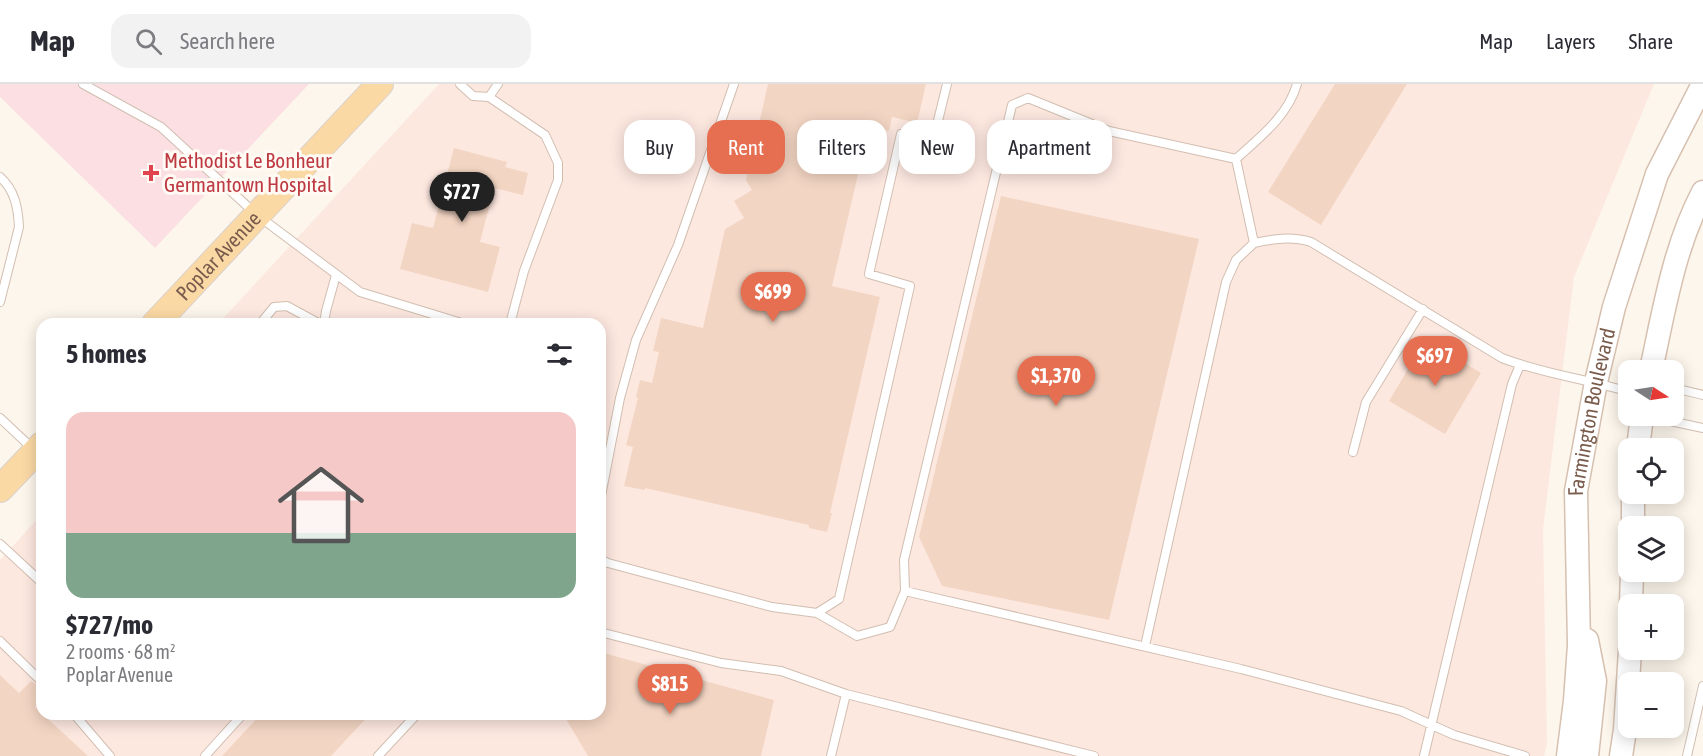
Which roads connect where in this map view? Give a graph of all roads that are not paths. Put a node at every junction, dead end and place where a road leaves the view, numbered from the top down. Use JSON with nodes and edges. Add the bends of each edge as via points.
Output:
{"nodes":[{"id":1,"x":83,"y":84,"type":"edge"},
{"id":2,"x":380,"y":84,"type":"edge"},
{"id":3,"x":460,"y":84,"type":"edge"},
{"id":4,"x":489,"y":84,"type":"edge"},
{"id":5,"x":498,"y":84,"type":"edge"},
{"id":6,"x":731,"y":84,"type":"edge"},
{"id":7,"x":947,"y":84,"type":"edge"},
{"id":8,"x":1297,"y":84,"type":"edge"},
{"id":9,"x":1702,"y":84,"type":"edge"},
{"id":10,"x":489,"y":97,"type":"junction"},
{"id":11,"x":1236,"y":159,"type":"junction"},
{"id":12,"x":0,"y":177,"type":"edge"},
{"id":13,"x":1703,"y":192,"type":"edge"},
{"id":14,"x":257,"y":215,"type":"junction"},
{"id":15,"x":1254,"y":243,"type":"junction"},
{"id":16,"x":336,"y":275,"type":"junction"},
{"id":17,"x":0,"y":302,"type":"edge"},
{"id":18,"x":1423,"y":309,"type":"junction"},
{"id":19,"x":161,"y":318,"type":"edge"},
{"id":20,"x":265,"y":318,"type":"edge"},
{"id":21,"x":310,"y":318,"type":"edge"},
{"id":22,"x":324,"y":318,"type":"edge"},
{"id":23,"x":445,"y":318,"type":"edge"},
{"id":24,"x":512,"y":318,"type":"edge"},
{"id":25,"x":1653,"y":360,"type":"edge"},
{"id":26,"x":1520,"y":365,"type":"junction"},
{"id":27,"x":1596,"y":382,"type":"junction"},
{"id":28,"x":1618,"y":389,"type":"edge"},
{"id":29,"x":1684,"y":390,"type":"edge"},
{"id":30,"x":1703,"y":395,"type":"edge"},
{"id":31,"x":0,"y":418,"type":"edge"},
{"id":32,"x":1684,"y":424,"type":"edge"},
{"id":33,"x":1703,"y":428,"type":"edge"},
{"id":34,"x":36,"y":446,"type":"edge"},
{"id":35,"x":36,"y":451,"type":"edge"},
{"id":36,"x":1353,"y":452,"type":"dead end"},
{"id":37,"x":606,"y":470,"type":"edge"},
{"id":38,"x":0,"y":489,"type":"edge"},
{"id":39,"x":0,"y":544,"type":"edge"},
{"id":40,"x":606,"y":562,"type":"edge"},
{"id":41,"x":36,"y":576,"type":"edge"},
{"id":42,"x":905,"y":591,"type":"junction"},
{"id":43,"x":1579,"y":594,"type":"junction"},
{"id":44,"x":817,"y":614,"type":"junction"},
{"id":45,"x":606,"y":634,"type":"edge"},
{"id":46,"x":0,"y":641,"type":"edge"},
{"id":47,"x":1145,"y":646,"type":"junction"},
{"id":48,"x":1629,"y":660,"type":"edge"},
{"id":49,"x":36,"y":676,"type":"edge"},
{"id":50,"x":1703,"y":686,"type":"edge"},
{"id":51,"x":846,"y":694,"type":"junction"},
{"id":52,"x":1701,"y":701,"type":"edge"},
{"id":53,"x":80,"y":720,"type":"edge"},
{"id":54,"x":238,"y":720,"type":"edge"},
{"id":55,"x":411,"y":720,"type":"edge"},
{"id":56,"x":1430,"y":724,"type":"junction"},
{"id":57,"x":110,"y":756,"type":"edge"},
{"id":58,"x":205,"y":756,"type":"edge"},
{"id":59,"x":378,"y":756,"type":"edge"},
{"id":60,"x":831,"y":756,"type":"edge"},
{"id":61,"x":1094,"y":756,"type":"edge"},
{"id":62,"x":1424,"y":756,"type":"edge"},
{"id":63,"x":1525,"y":756,"type":"edge"},
{"id":64,"x":1568,"y":756,"type":"edge"},
{"id":65,"x":1587,"y":756,"type":"edge"},
{"id":66,"x":1621,"y":756,"type":"edge"},
{"id":67,"x":1687,"y":756,"type":"edge"}],
"edges":[{"from":1,"to":14,"type":"lane","via":[[161,127]]},
{"from":2,"to":14,"type":"main road","name":"Poplar Avenue"},
{"from":3,"to":10,"type":"lane","via":[[473,96]]},
{"from":4,"to":10,"type":"lane"},
{"from":5,"to":10,"type":"lane"},
{"from":6,"to":37,"type":"lane","via":[[678,245],[636,340]]},
{"from":7,"to":44,"type":"lane","via":[[934,137],[901,135],[869,274],[910,286],[839,599]]},
{"from":8,"to":11,"type":"lane","via":[[1274,124]]},
{"from":9,"to":27,"type":"main road","name":"Farmington Boulevard","via":[[1657,174],[1614,307]]},
{"from":10,"to":24,"type":"lane","via":[[545,135],[558,163],[558,180],[524,271]]},
{"from":11,"to":15,"type":"lane"},
{"from":11,"to":42,"type":"lane","via":[[1109,130],[1028,98],[1012,105],[904,560]]},
{"from":12,"to":17,"type":"lane","via":[[11,190],[19,227]]},
{"from":13,"to":25,"type":"main road","via":[[1691,214],[1668,287]]},
{"from":14,"to":16,"type":"lane"},
{"from":14,"to":19,"type":"main road","name":"Poplar Avenue"},
{"from":15,"to":18,"type":"lane","via":[[1283,238],[1311,242]]},
{"from":15,"to":47,"type":"lane","via":[[1236,260],[1226,282]]},
{"from":16,"to":22,"type":"lane"},
{"from":16,"to":23,"type":"lane","via":[[360,292]]},
{"from":18,"to":26,"type":"lane"},
{"from":18,"to":36,"type":"lane","via":[[1366,402]]},
{"from":20,"to":21,"type":"lane","via":[[274,307],[286,306]]},
{"from":26,"to":27,"type":"lane"},
{"from":26,"to":56,"type":"lane","via":[[1509,395]]},
{"from":27,"to":28,"type":"lane"},
{"from":27,"to":43,"type":"main road","name":"Farmington Boulevard","via":[[1576,491]]},
{"from":29,"to":30,"type":"lane"},
{"from":31,"to":34,"type":"lane"},
{"from":32,"to":33,"type":"lane"},
{"from":35,"to":38,"type":"main road"},
{"from":39,"to":41,"type":"lane"},
{"from":40,"to":44,"type":"lane","via":[[772,607]]},
{"from":42,"to":44,"type":"lane","via":[[890,627],[857,636]]},
{"from":42,"to":47,"type":"lane"},
{"from":43,"to":64,"type":"main road","name":"Farmington Boulevard","via":[[1575,701]]},
{"from":43,"to":65,"type":"main road","via":[[1595,681]]},
{"from":45,"to":51,"type":"lane","via":[[721,663],[781,671]]},
{"from":46,"to":49,"type":"lane"},
{"from":47,"to":56,"type":"lane","via":[[1401,711]]},
{"from":48,"to":66,"type":"main road"},
{"from":50,"to":52,"type":"lane"},
{"from":51,"to":60,"type":"lane"},
{"from":51,"to":61,"type":"lane"},
{"from":52,"to":67,"type":"lane"},
{"from":53,"to":57,"type":"lane"},
{"from":54,"to":58,"type":"lane"},
{"from":55,"to":59,"type":"lane"},
{"from":56,"to":62,"type":"lane"},
{"from":56,"to":63,"type":"lane"}]}
